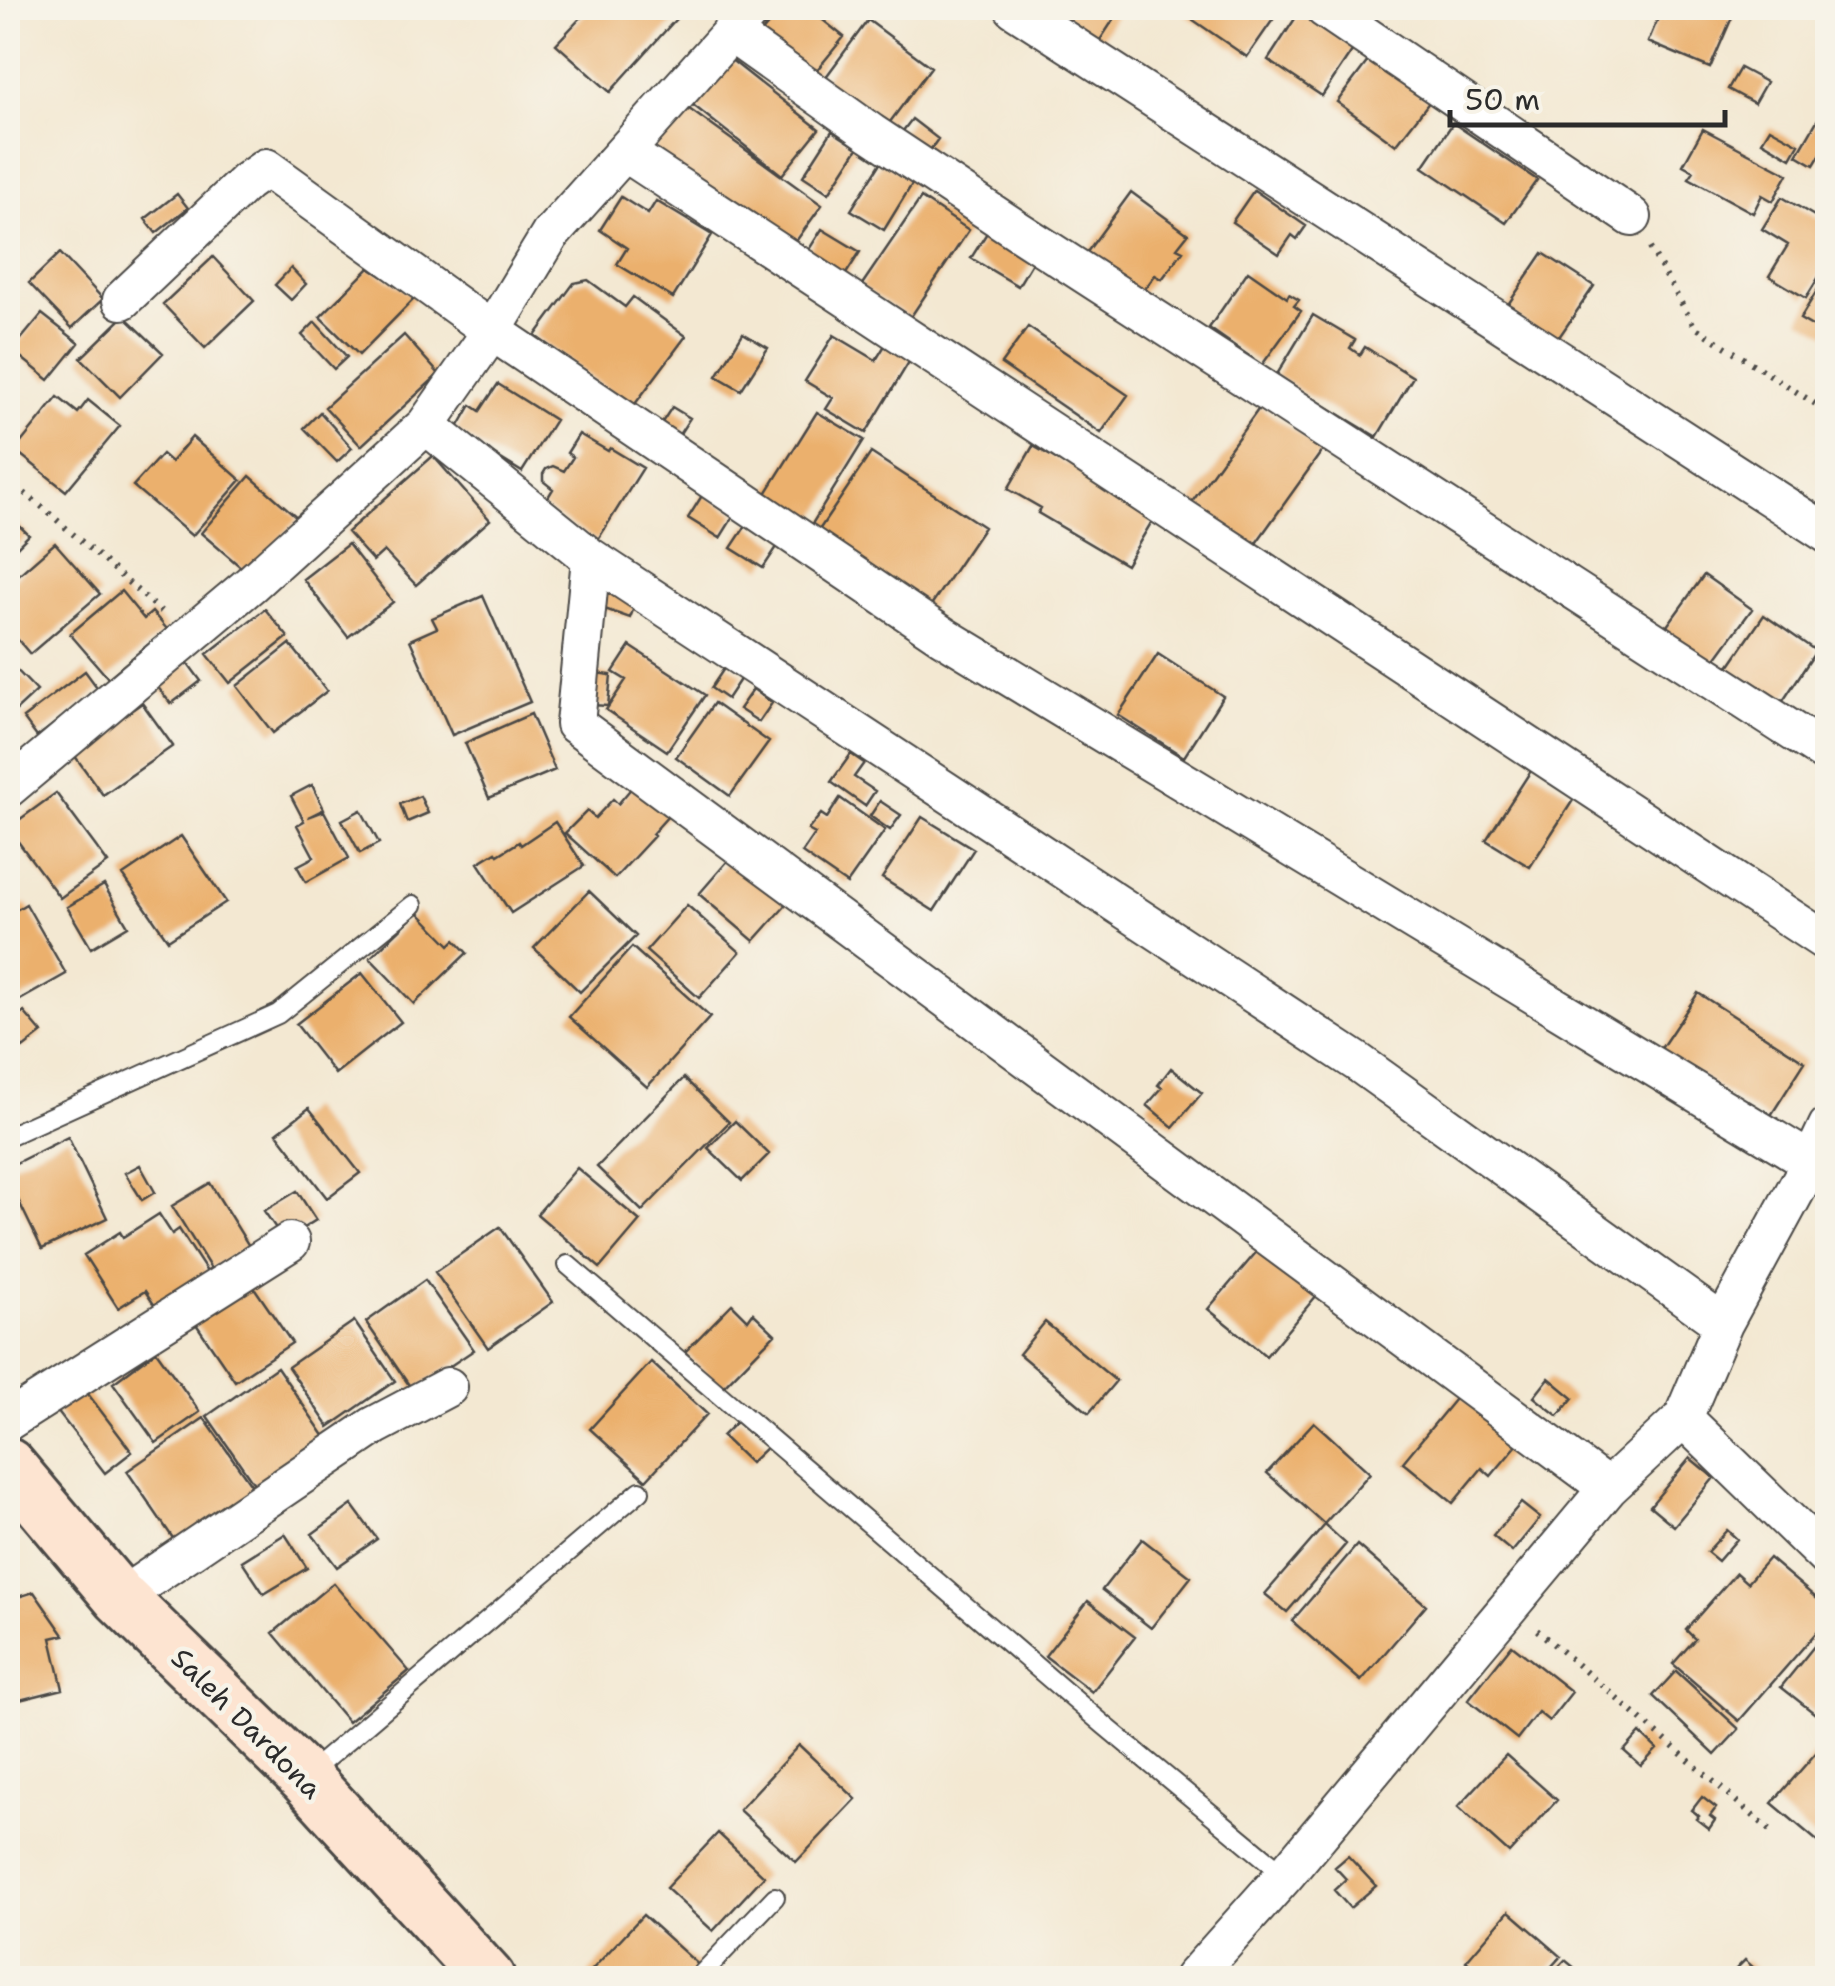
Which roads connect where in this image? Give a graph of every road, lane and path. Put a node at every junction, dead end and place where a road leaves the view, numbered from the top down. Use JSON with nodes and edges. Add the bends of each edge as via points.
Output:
{"nodes":[{"id":1,"x":1014,"y":8,"type":"edge"},
{"id":2,"x":1324,"y":8,"type":"edge"},
{"id":3,"x":742,"y":20,"type":"edge"},
{"id":4,"x":625,"y":152,"type":"junction"},
{"id":5,"x":1632,"y":217,"type":"joint"},
{"id":6,"x":122,"y":300,"type":"dead end"},
{"id":7,"x":492,"y":331,"type":"junction"},
{"id":8,"x":1828,"y":412,"type":"edge"},
{"id":9,"x":426,"y":425,"type":"junction"},
{"id":10,"x":8,"y":480,"type":"edge"},
{"id":11,"x":1828,"y":534,"type":"edge"},
{"id":12,"x":591,"y":558,"type":"junction"},
{"id":13,"x":190,"y":636,"type":"junction"},
{"id":14,"x":1828,"y":754,"type":"edge"},
{"id":15,"x":8,"y":788,"type":"edge"},
{"id":16,"x":413,"y":906,"type":"dead end"},
{"id":17,"x":1828,"y":944,"type":"edge"},
{"id":18,"x":1828,"y":1126,"type":"edge"},
{"id":19,"x":8,"y":1136,"type":"edge"},
{"id":20,"x":1811,"y":1162,"type":"junction"},
{"id":21,"x":290,"y":1242,"type":"dead end"},
{"id":22,"x":568,"y":1264,"type":"dead end"},
{"id":23,"x":1723,"y":1324,"type":"junction"},
{"id":24,"x":448,"y":1387,"type":"dead end"},
{"id":25,"x":1683,"y":1418,"type":"junction"},
{"id":26,"x":8,"y":1420,"type":"edge"},
{"id":27,"x":8,"y":1465,"type":"edge"},
{"id":28,"x":1608,"y":1488,"type":"junction"},
{"id":29,"x":640,"y":1491,"type":"dead end"},
{"id":30,"x":1828,"y":1559,"type":"edge"},
{"id":31,"x":120,"y":1598,"type":"junction"},
{"id":32,"x":1509,"y":1606,"type":"junction"},
{"id":33,"x":304,"y":1777,"type":"junction"},
{"id":34,"x":1771,"y":1831,"type":"dead end"},
{"id":35,"x":1286,"y":1874,"type":"junction"},
{"id":36,"x":775,"y":1896,"type":"dead end"},
{"id":37,"x":488,"y":1978,"type":"edge"},
{"id":38,"x":698,"y":1978,"type":"edge"},
{"id":39,"x":1193,"y":1978,"type":"edge"}],
"edges":[{"from":1,"to":11,"type":"street"},
{"from":2,"to":5,"type":"street"},
{"from":3,"to":4,"type":"street"},
{"from":3,"to":14,"type":"street","via":[[872,132],[1016,230]]},
{"from":4,"to":7,"type":"street","via":[[550,235]]},
{"from":4,"to":17,"type":"street"},
{"from":5,"to":8,"type":"path","via":[[1695,327]]},
{"from":6,"to":7,"type":"street","via":[[266,168]]},
{"from":7,"to":9,"type":"street"},
{"from":7,"to":20,"type":"street","via":[[943,636]]},
{"from":9,"to":12,"type":"street"},
{"from":9,"to":13,"type":"street"},
{"from":10,"to":13,"type":"path"},
{"from":12,"to":23,"type":"street","via":[[1360,1063]]},
{"from":12,"to":28,"type":"street","via":[[575,724]]},
{"from":13,"to":15,"type":"street"},
{"from":16,"to":19,"type":"lane","via":[[278,1014]]},
{"from":18,"to":20,"type":"street"},
{"from":20,"to":23,"type":"street"},
{"from":21,"to":26,"type":"street"},
{"from":22,"to":35,"type":"lane"},
{"from":23,"to":25,"type":"street"},
{"from":24,"to":31,"type":"street","via":[[374,1426]]},
{"from":25,"to":28,"type":"street"},
{"from":25,"to":30,"type":"street"},
{"from":27,"to":31,"type":"street","name":"Saleh Dardona"},
{"from":28,"to":32,"type":"street"},
{"from":29,"to":33,"type":"lane"},
{"from":31,"to":33,"type":"street","name":"Saleh Dardona"},
{"from":32,"to":34,"type":"path"},
{"from":32,"to":35,"type":"street"},
{"from":33,"to":37,"type":"street","name":"Saleh Dardona"},
{"from":35,"to":39,"type":"street"},
{"from":36,"to":38,"type":"lane"}]}
